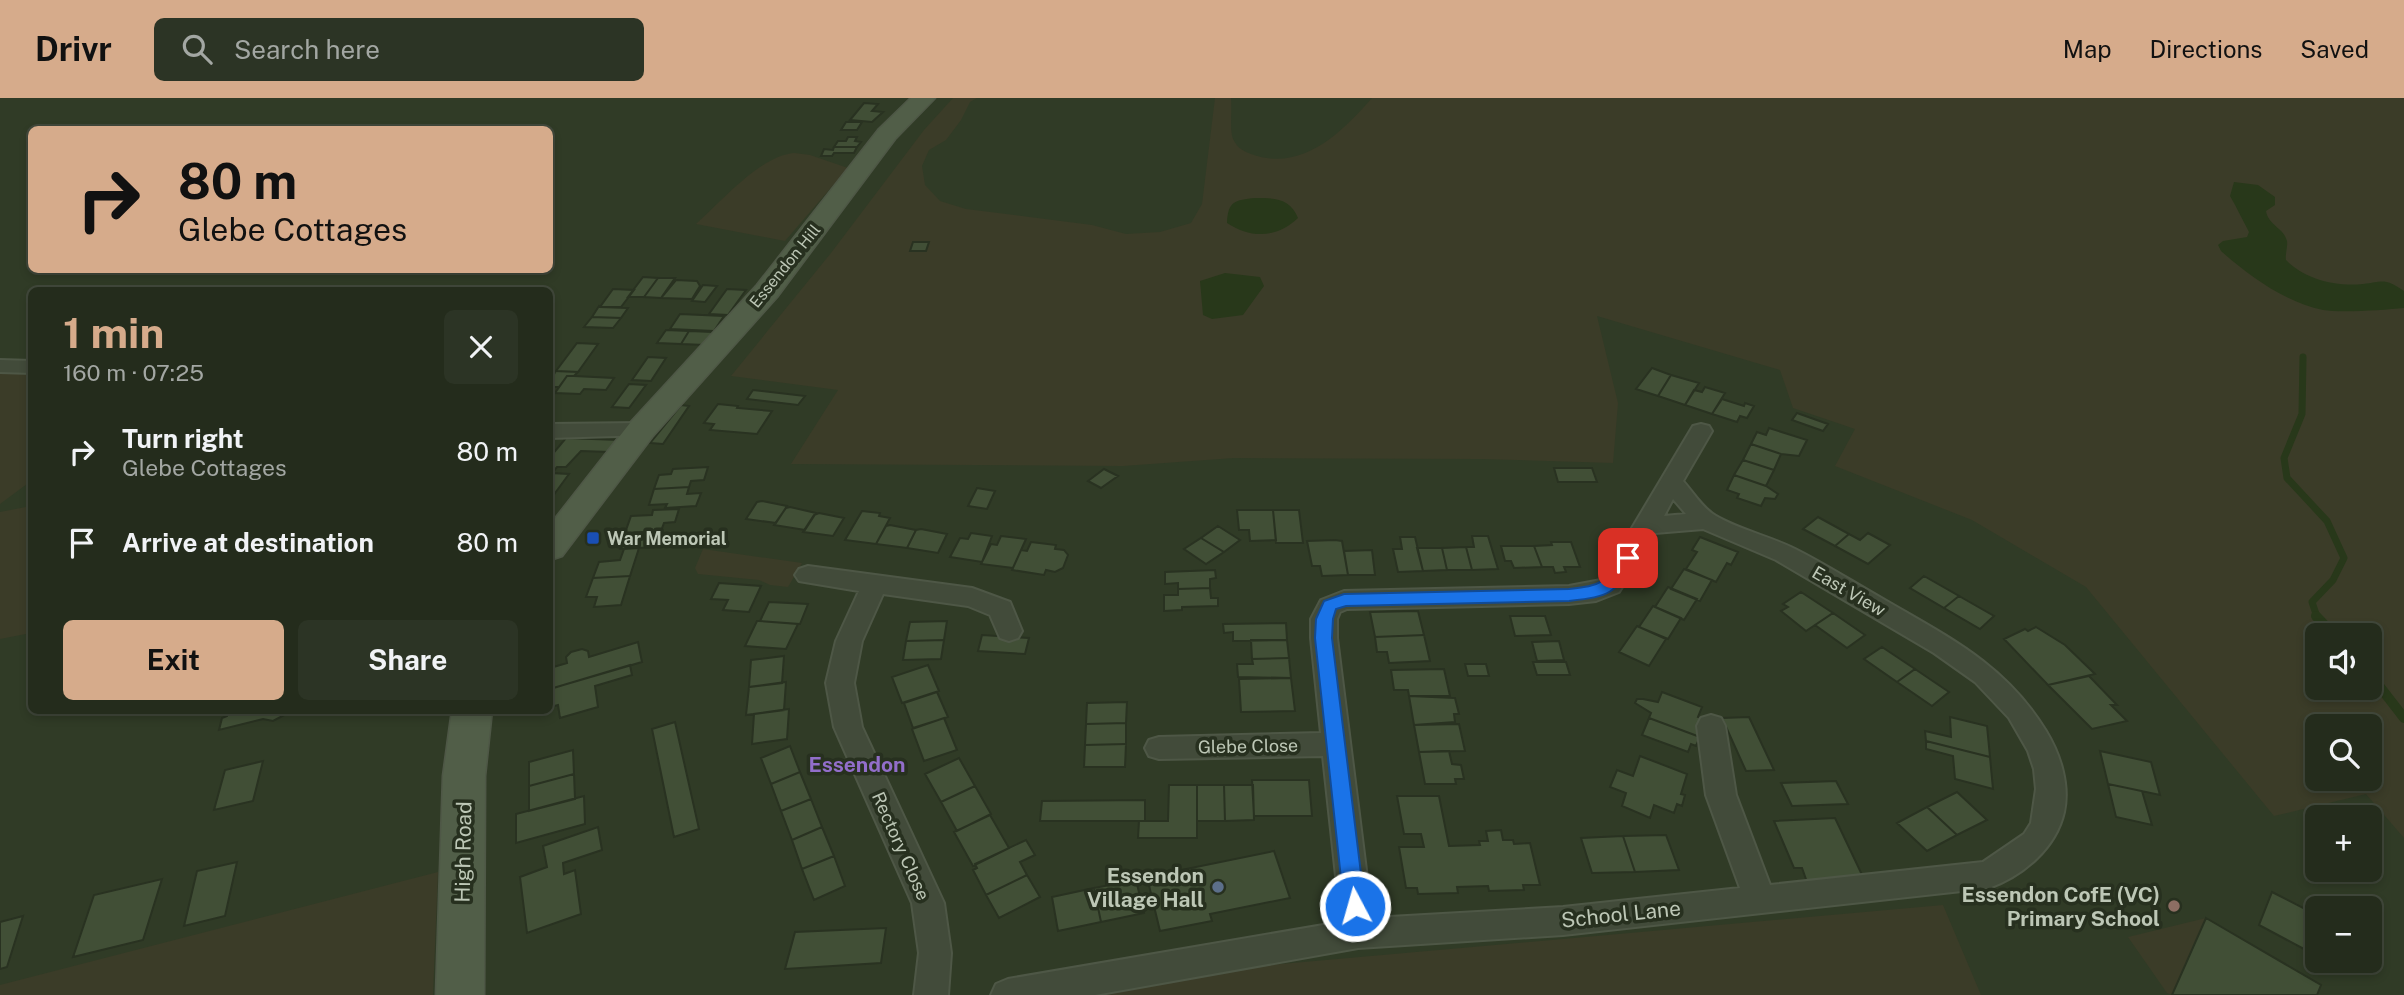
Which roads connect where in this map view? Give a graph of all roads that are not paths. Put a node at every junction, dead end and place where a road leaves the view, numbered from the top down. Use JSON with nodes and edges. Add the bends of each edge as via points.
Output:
{"nodes":[{"id":1,"x":924,"y":98,"type":"edge"},
{"id":2,"x":0,"y":366,"type":"edge"},
{"id":3,"x":28,"y":368,"type":"edge"},
{"id":4,"x":641,"y":430,"type":"junction"},
{"id":5,"x":553,"y":431,"type":"edge"},
{"id":6,"x":1702,"y":431,"type":"dead end"},
{"id":7,"x":1671,"y":482,"type":"junction"},
{"id":8,"x":1705,"y":521,"type":"junction"},
{"id":9,"x":1647,"y":526,"type":"junction"},
{"id":10,"x":553,"y":544,"type":"edge"},
{"id":11,"x":808,"y":575,"type":"dead end"},
{"id":12,"x":875,"y":584,"type":"junction"},
{"id":13,"x":1009,"y":631,"type":"dead end"},
{"id":14,"x":1985,"y":676,"type":"joint"},
{"id":15,"x":471,"y":714,"type":"edge"},
{"id":16,"x":1711,"y":726,"type":"dead end"},
{"id":17,"x":1338,"y":744,"type":"junction"},
{"id":18,"x":1159,"y":748,"type":"dead end"},
{"id":19,"x":1760,"y":899,"type":"junction"},
{"id":20,"x":1358,"y":933,"type":"junction"},
{"id":21,"x":460,"y":995,"type":"edge"},
{"id":22,"x":931,"y":995,"type":"edge"},
{"id":23,"x":1008,"y":995,"type":"edge"}],
"edges":[{"from":1,"to":4,"type":"main road","name":"Essendon Hill","via":[[887,134],[767,290]]},
{"from":2,"to":3,"type":"street"},
{"from":4,"to":5,"type":"street"},
{"from":4,"to":10,"type":"main road"},
{"from":6,"to":7,"type":"street"},
{"from":7,"to":8,"type":"street"},
{"from":7,"to":9,"type":"street"},
{"from":8,"to":9,"type":"street"},
{"from":8,"to":14,"type":"street","name":"East View","via":[[1785,554],[1943,646]]},
{"from":9,"to":17,"type":"street","via":[[1610,586],[1596,592],[1344,600],[1329,606],[1324,638]]},
{"from":11,"to":12,"type":"street"},
{"from":12,"to":13,"type":"street","via":[[972,597],[1001,609]]},
{"from":12,"to":22,"type":"street","name":"Rectory Close","via":[[849,641],[840,683],[848,727],[928,903],[935,953]]},
{"from":14,"to":19,"type":"street","name":"School Lane","via":[[2032,729],[2048,769],[2050,809],[2035,843],[1989,874]]},
{"from":15,"to":21,"type":"main road","name":"High Road","via":[[464,776]]},
{"from":16,"to":19,"type":"street","via":[[1721,795]]},
{"from":17,"to":18,"type":"street","name":"Glebe Close"},
{"from":17,"to":20,"type":"street"},
{"from":19,"to":20,"type":"street","name":"School Lane","via":[[1563,921]]},
{"from":20,"to":23,"type":"street","name":"School Lane"}]}
